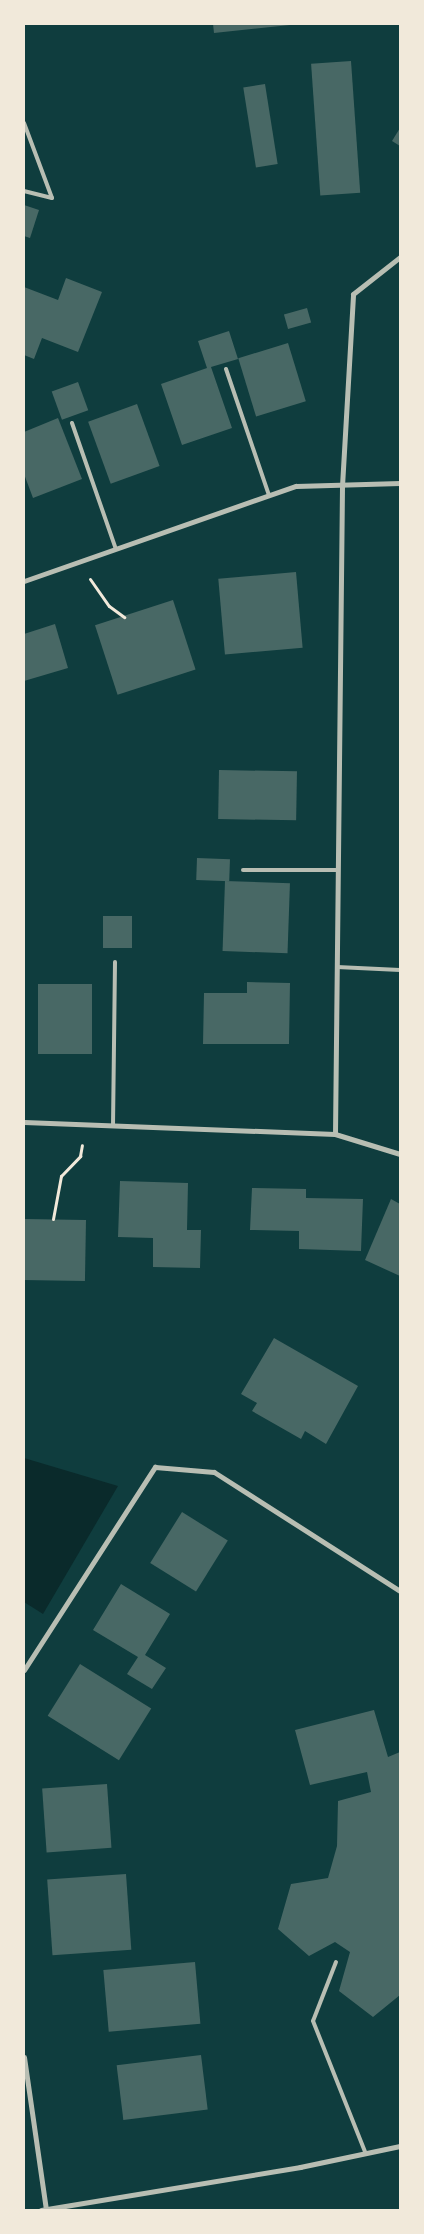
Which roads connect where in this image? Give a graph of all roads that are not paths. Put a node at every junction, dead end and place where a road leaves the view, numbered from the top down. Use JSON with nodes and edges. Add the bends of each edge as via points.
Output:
{"nodes":[{"id":1,"x":24,"y":123,"type":"edge"},
{"id":2,"x":24,"y":191,"type":"edge"},
{"id":3,"x":400,"y":257,"type":"edge"},
{"id":4,"x":226,"y":369,"type":"dead end"},
{"id":5,"x":72,"y":423,"type":"dead end"},
{"id":6,"x":400,"y":484,"type":"edge"},
{"id":7,"x":342,"y":486,"type":"junction"},
{"id":8,"x":269,"y":495,"type":"junction"},
{"id":9,"x":116,"y":549,"type":"junction"},
{"id":10,"x":24,"y":581,"type":"edge"},
{"id":11,"x":243,"y":870,"type":"dead end"},
{"id":12,"x":338,"y":870,"type":"junction"},
{"id":13,"x":115,"y":962,"type":"dead end"},
{"id":14,"x":337,"y":967,"type":"junction"},
{"id":15,"x":400,"y":970,"type":"edge"},
{"id":16,"x":24,"y":1122,"type":"edge"},
{"id":17,"x":113,"y":1126,"type":"junction"},
{"id":18,"x":335,"y":1134,"type":"junction"},
{"id":19,"x":400,"y":1154,"type":"edge"},
{"id":20,"x":400,"y":1590,"type":"edge"},
{"id":21,"x":24,"y":1670,"type":"edge"},
{"id":22,"x":336,"y":1962,"type":"dead end"},
{"id":23,"x":24,"y":2057,"type":"edge"},
{"id":24,"x":400,"y":2146,"type":"edge"},
{"id":25,"x":365,"y":2152,"type":"junction"},
{"id":26,"x":43,"y":2210,"type":"edge"}],
"edges":[{"from":1,"to":2,"type":"lane","via":[[52,198]]},
{"from":3,"to":7,"type":"street","via":[[353,294]]},
{"from":4,"to":8,"type":"lane"},
{"from":5,"to":9,"type":"lane"},
{"from":6,"to":7,"type":"street"},
{"from":7,"to":8,"type":"street","via":[[296,486]]},
{"from":7,"to":12,"type":"street"},
{"from":8,"to":9,"type":"street"},
{"from":9,"to":10,"type":"street"},
{"from":11,"to":12,"type":"lane"},
{"from":12,"to":14,"type":"street"},
{"from":13,"to":17,"type":"lane"},
{"from":14,"to":15,"type":"lane"},
{"from":14,"to":18,"type":"street"},
{"from":16,"to":17,"type":"street"},
{"from":17,"to":18,"type":"street"},
{"from":18,"to":19,"type":"street"},
{"from":20,"to":21,"type":"street","via":[[214,1472],[155,1467]]},
{"from":22,"to":25,"type":"lane","via":[[313,2021]]},
{"from":23,"to":26,"type":"street"},
{"from":24,"to":25,"type":"street"},
{"from":25,"to":26,"type":"street","via":[[300,2167]]}]}
